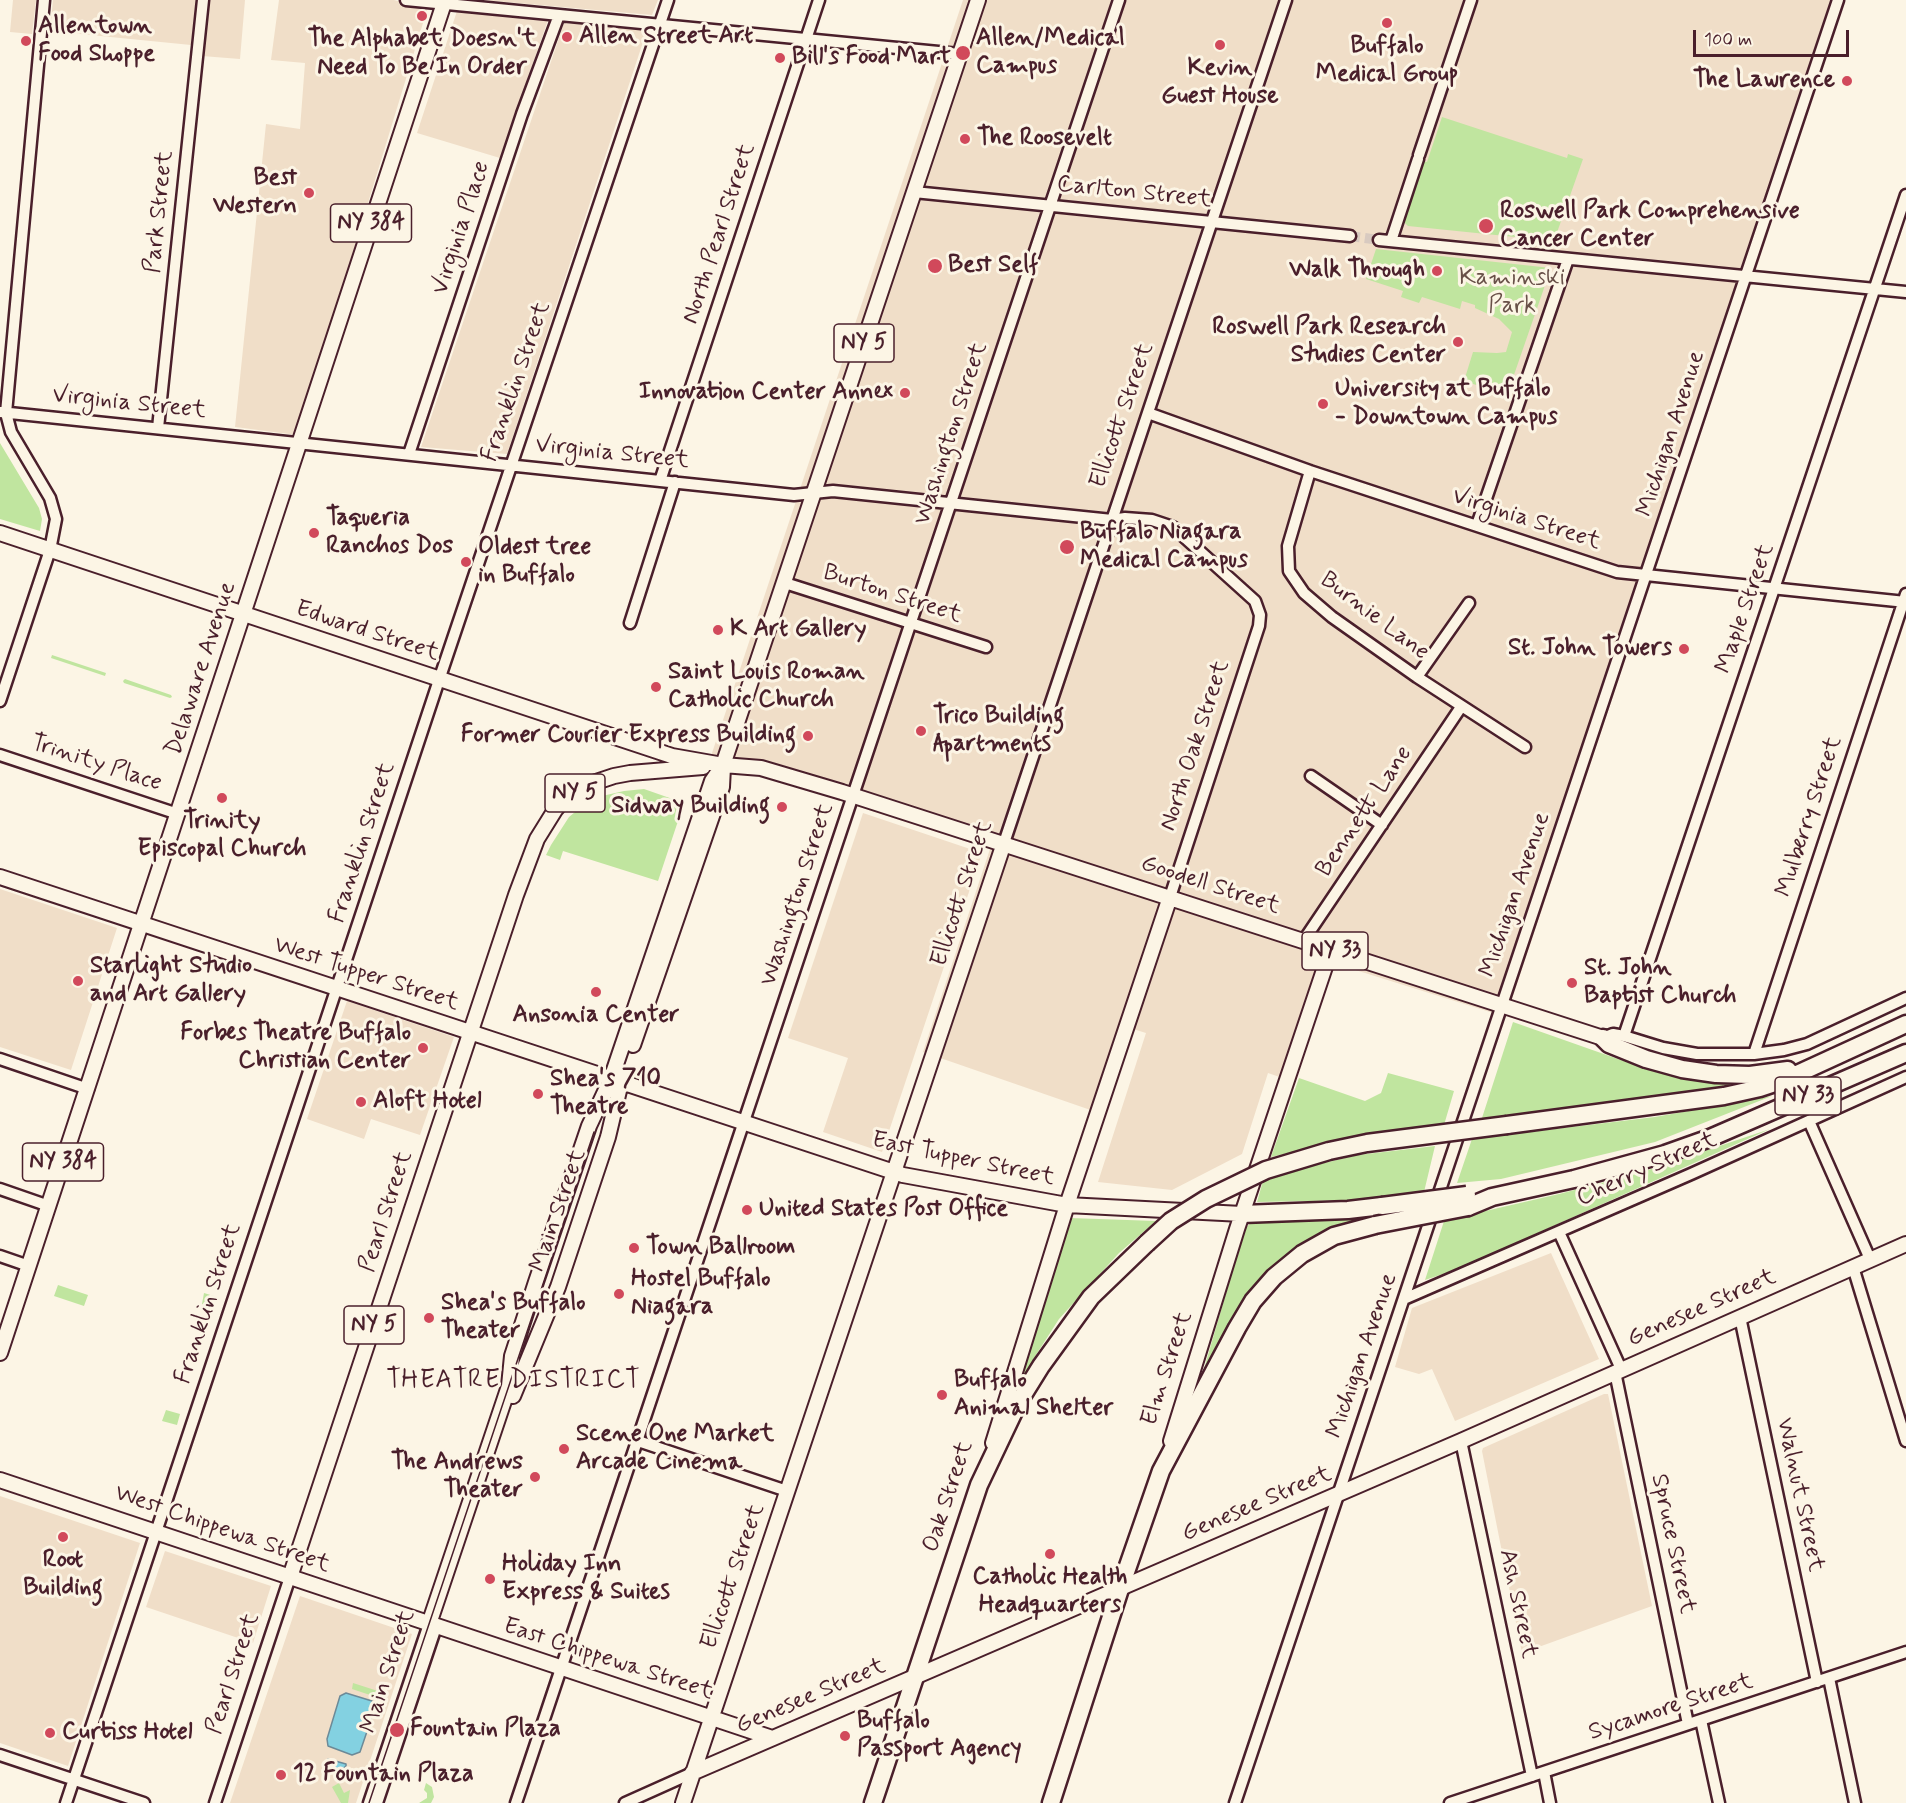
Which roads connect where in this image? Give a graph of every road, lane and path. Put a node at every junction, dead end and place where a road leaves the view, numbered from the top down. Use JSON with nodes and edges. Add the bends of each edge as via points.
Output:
{"nodes":[{"id":1,"x":44,"y":0,"type":"edge"},
{"id":2,"x":203,"y":0,"type":"edge"},
{"id":3,"x":406,"y":0,"type":"edge"},
{"id":4,"x":668,"y":0,"type":"edge"},
{"id":5,"x":819,"y":0,"type":"edge"},
{"id":6,"x":978,"y":0,"type":"edge"},
{"id":7,"x":1119,"y":0,"type":"edge"},
{"id":8,"x":1287,"y":0,"type":"edge"},
{"id":9,"x":1471,"y":0,"type":"edge"},
{"id":10,"x":1838,"y":0,"type":"edge"},
{"id":11,"x":444,"y":2,"type":"edge"},
{"id":12,"x":559,"y":15,"type":"junction"},
{"id":13,"x":660,"y":25,"type":"junction"},
{"id":14,"x":807,"y":39,"type":"junction"},
{"id":15,"x":959,"y":54,"type":"junction"},
{"id":16,"x":914,"y":192,"type":"junction"},
{"id":17,"x":1906,"y":195,"type":"edge"},
{"id":18,"x":1051,"y":206,"type":"junction"},
{"id":19,"x":1212,"y":223,"type":"junction"},
{"id":20,"x":1350,"y":236,"type":"tunnel mouth"},
{"id":21,"x":1568,"y":259,"type":"junction"},
{"id":22,"x":1746,"y":277,"type":"junction"},
{"id":23,"x":1875,"y":289,"type":"junction"},
{"id":24,"x":1906,"y":292,"type":"edge"},
{"id":25,"x":3,"y":412,"type":"edge"},
{"id":26,"x":1148,"y":413,"type":"junction"},
{"id":27,"x":158,"y":428,"type":"junction"},
{"id":28,"x":299,"y":443,"type":"junction"},
{"id":29,"x":409,"y":454,"type":"junction"},
{"id":30,"x":511,"y":465,"type":"junction"},
{"id":31,"x":1310,"y":471,"type":"junction"},
{"id":32,"x":660,"y":481,"type":"junction"},
{"id":33,"x":675,"y":482,"type":"junction"},
{"id":34,"x":814,"y":493,"type":"junction"},
{"id":35,"x":952,"y":502,"type":"junction"},
{"id":36,"x":1112,"y":520,"type":"junction"},
{"id":37,"x":1477,"y":525,"type":"junction"},
{"id":38,"x":0,"y":533,"type":"edge"},
{"id":39,"x":50,"y":550,"type":"junction"},
{"id":40,"x":1646,"y":576,"type":"junction"},
{"id":41,"x":785,"y":583,"type":"junction"},
{"id":42,"x":1775,"y":588,"type":"junction"},
{"id":43,"x":1905,"y":599,"type":"edge"},
{"id":44,"x":1469,"y":603,"type":"dead end"},
{"id":45,"x":243,"y":615,"type":"junction"},
{"id":46,"x":630,"y":623,"type":"dead end"},
{"id":47,"x":911,"y":623,"type":"junction"},
{"id":48,"x":986,"y":647,"type":"dead end"},
{"id":49,"x":1417,"y":677,"type":"junction"},
{"id":50,"x":439,"y":680,"type":"junction"},
{"id":51,"x":0,"y":701,"type":"edge"},
{"id":52,"x":1461,"y":706,"type":"junction"},
{"id":53,"x":1525,"y":747,"type":"dead end"},
{"id":54,"x":0,"y":755,"type":"edge"},
{"id":55,"x":723,"y":765,"type":"junction"},
{"id":56,"x":1311,"y":776,"type":"dead end"},
{"id":57,"x":854,"y":796,"type":"junction"},
{"id":58,"x":178,"y":814,"type":"junction"},
{"id":59,"x":1382,"y":825,"type":"junction"},
{"id":60,"x":1004,"y":843,"type":"junction"},
{"id":61,"x":0,"y":878,"type":"edge"},
{"id":62,"x":1170,"y":897,"type":"junction"},
{"id":63,"x":142,"y":924,"type":"junction"},
{"id":64,"x":1304,"y":940,"type":"junction"},
{"id":65,"x":1331,"y":949,"type":"junction"},
{"id":66,"x":336,"y":989,"type":"junction"},
{"id":67,"x":1905,"y":997,"type":"edge"},
{"id":68,"x":1501,"y":1004,"type":"junction"},
{"id":69,"x":1906,"y":1024,"type":"edge"},
{"id":70,"x":470,"y":1033,"type":"junction"},
{"id":71,"x":1624,"y":1036,"type":"junction"},
{"id":72,"x":1603,"y":1038,"type":"junction"},
{"id":73,"x":1844,"y":1052,"type":"junction"},
{"id":74,"x":1906,"y":1053,"type":"edge"},
{"id":75,"x":1754,"y":1054,"type":"junction"},
{"id":76,"x":0,"y":1059,"type":"edge"},
{"id":77,"x":1906,"y":1077,"type":"edge"},
{"id":78,"x":616,"y":1081,"type":"junction"},
{"id":79,"x":87,"y":1089,"type":"junction"},
{"id":80,"x":1809,"y":1121,"type":"junction"},
{"id":81,"x":744,"y":1123,"type":"junction"},
{"id":82,"x":894,"y":1172,"type":"junction"},
{"id":83,"x":0,"y":1190,"type":"edge"},
{"id":84,"x":1492,"y":1197,"type":"junction"},
{"id":85,"x":1067,"y":1205,"type":"junction"},
{"id":86,"x":49,"y":1206,"type":"junction"},
{"id":87,"x":1242,"y":1214,"type":"junction"},
{"id":88,"x":1559,"y":1232,"type":"junction"},
{"id":89,"x":1906,"y":1244,"type":"edge"},
{"id":90,"x":0,"y":1256,"type":"edge"},
{"id":91,"x":1870,"y":1259,"type":"junction"},
{"id":92,"x":29,"y":1266,"type":"junction"},
{"id":93,"x":1852,"y":1267,"type":"junction"},
{"id":94,"x":1404,"y":1299,"type":"junction"},
{"id":95,"x":1740,"y":1317,"type":"junction"},
{"id":96,"x":0,"y":1353,"type":"edge"},
{"id":97,"x":1618,"y":1371,"type":"junction"},
{"id":98,"x":638,"y":1441,"type":"junction"},
{"id":99,"x":1461,"y":1441,"type":"junction"},
{"id":100,"x":1906,"y":1441,"type":"edge"},
{"id":101,"x":1161,"y":1471,"type":"junction"},
{"id":102,"x":0,"y":1480,"type":"edge"},
{"id":103,"x":979,"y":1485,"type":"junction"},
{"id":104,"x":787,"y":1491,"type":"junction"},
{"id":105,"x":1338,"y":1494,"type":"junction"},
{"id":106,"x":156,"y":1532,"type":"junction"},
{"id":107,"x":290,"y":1577,"type":"junction"},
{"id":108,"x":1119,"y":1589,"type":"junction"},
{"id":109,"x":431,"y":1625,"type":"junction"},
{"id":110,"x":1906,"y":1652,"type":"edge"},
{"id":111,"x":561,"y":1668,"type":"junction"},
{"id":112,"x":914,"y":1678,"type":"junction"},
{"id":113,"x":1829,"y":1678,"type":"junction"},
{"id":114,"x":1816,"y":1682,"type":"junction"},
{"id":115,"x":711,"y":1718,"type":"junction"},
{"id":116,"x":1701,"y":1720,"type":"junction"},
{"id":117,"x":1688,"y":1724,"type":"junction"},
{"id":118,"x":772,"y":1738,"type":"junction"},
{"id":119,"x":0,"y":1755,"type":"edge"},
{"id":120,"x":1544,"y":1772,"type":"junction"},
{"id":121,"x":692,"y":1773,"type":"junction"},
{"id":122,"x":1532,"y":1776,"type":"junction"},
{"id":123,"x":74,"y":1780,"type":"junction"},
{"id":124,"x":66,"y":1803,"type":"edge"},
{"id":125,"x":144,"y":1803,"type":"edge"},
{"id":126,"x":215,"y":1803,"type":"edge"},
{"id":127,"x":369,"y":1803,"type":"edge"},
{"id":128,"x":377,"y":1803,"type":"edge"},
{"id":129,"x":516,"y":1803,"type":"edge"},
{"id":130,"x":625,"y":1803,"type":"edge"},
{"id":131,"x":683,"y":1803,"type":"edge"},
{"id":132,"x":873,"y":1803,"type":"edge"},
{"id":133,"x":1051,"y":1803,"type":"edge"},
{"id":134,"x":1235,"y":1803,"type":"edge"},
{"id":135,"x":1450,"y":1803,"type":"edge"},
{"id":136,"x":1550,"y":1803,"type":"edge"},
{"id":137,"x":1719,"y":1803,"type":"edge"},
{"id":138,"x":1854,"y":1803,"type":"edge"}],
"edges":[{"from":1,"to":25,"type":"street"},
{"from":2,"to":27,"type":"street","name":"Park Street"},
{"from":3,"to":11,"type":"street"},
{"from":4,"to":13,"type":"street","name":"Franklin Street"},
{"from":5,"to":14,"type":"street","name":"North Pearl Street"},
{"from":6,"to":15,"type":"main road","number":"NY 5"},
{"from":7,"to":18,"type":"street","name":"Washington Street"},
{"from":8,"to":19,"type":"street","name":"Ellicott Street"},
{"from":9,"to":21,"type":"street","via":[[1419,157],[1385,240]]},
{"from":10,"to":22,"type":"street","name":"Michigan Avenue"},
{"from":11,"to":12,"type":"street"},
{"from":11,"to":28,"type":"main road","name":"Delaware Avenue","number":"NY 384"},
{"from":12,"to":13,"type":"street"},
{"from":12,"to":29,"type":"street","name":"Virginia Place","via":[[522,114]]},
{"from":13,"to":14,"type":"street"},
{"from":13,"to":30,"type":"street","name":"Franklin Street"},
{"from":14,"to":15,"type":"street"},
{"from":14,"to":32,"type":"street","name":"North Pearl Street"},
{"from":15,"to":16,"type":"main road","number":"NY 5"},
{"from":16,"to":18,"type":"street","name":"Carlton Street"},
{"from":16,"to":34,"type":"main road","number":"NY 5"},
{"from":17,"to":23,"type":"street","name":"Maple Street"},
{"from":18,"to":19,"type":"street","name":"Carlton Street"},
{"from":18,"to":35,"type":"street","name":"Washington Street"},
{"from":19,"to":20,"type":"street","name":"Carlton Street"},
{"from":19,"to":26,"type":"street","name":"Ellicott Street"},
{"from":21,"to":22,"type":"street"},
{"from":21,"to":37,"type":"street"},
{"from":22,"to":23,"type":"street"},
{"from":22,"to":40,"type":"street","name":"Michigan Avenue"},
{"from":23,"to":24,"type":"street"},
{"from":23,"to":42,"type":"street","name":"Maple Street"},
{"from":25,"to":27,"type":"street","name":"Virginia Street"},
{"from":25,"to":39,"type":"street","via":[[50,498],[56,519]]},
{"from":26,"to":31,"type":"street","name":"Virginia Street"},
{"from":26,"to":36,"type":"street","name":"Ellicott Street"},
{"from":27,"to":28,"type":"street","name":"Virginia Street"},
{"from":28,"to":29,"type":"street","name":"Virginia Street"},
{"from":28,"to":45,"type":"main road","name":"Delaware Avenue","number":"NY 384"},
{"from":29,"to":30,"type":"street","name":"Virginia Street"},
{"from":30,"to":32,"type":"street","name":"Virginia Street"},
{"from":30,"to":50,"type":"street","name":"Franklin Street"},
{"from":31,"to":37,"type":"street","name":"Virginia Street"},
{"from":31,"to":49,"type":"street","name":"Burnie Lane","via":[[1288,546],[1289,571],[1304,593],[1332,617]]},
{"from":32,"to":33,"type":"street","name":"Virginia Street"},
{"from":33,"to":34,"type":"street","name":"Virginia Street","via":[[794,495]]},
{"from":33,"to":46,"type":"street"},
{"from":34,"to":35,"type":"street","name":"Virginia Street","via":[[833,491]]},
{"from":34,"to":41,"type":"main road","number":"NY 5"},
{"from":35,"to":36,"type":"street","name":"Virginia Street"},
{"from":35,"to":47,"type":"street","name":"Washington Street"},
{"from":36,"to":60,"type":"street","name":"Ellicott Street"},
{"from":36,"to":62,"type":"street","name":"North Oak Street","via":[[1152,520],[1173,526],[1255,601],[1260,615]]},
{"from":37,"to":40,"type":"street","name":"Virginia Street","via":[[1617,572]]},
{"from":38,"to":39,"type":"main road","name":"Edward Street"},
{"from":39,"to":45,"type":"main road","name":"Edward Street"},
{"from":39,"to":51,"type":"street"},
{"from":40,"to":42,"type":"street","name":"Virginia Street"},
{"from":40,"to":68,"type":"street","name":"Michigan Avenue"},
{"from":41,"to":47,"type":"street","name":"Burton Street"},
{"from":41,"to":55,"type":"main road","number":"NY 5"},
{"from":42,"to":43,"type":"street","name":"Virginia Street"},
{"from":42,"to":71,"type":"street","name":"Maple Street"},
{"from":43,"to":75,"type":"street","name":"Mulberry Street"},
{"from":44,"to":49,"type":"street"},
{"from":45,"to":50,"type":"main road","name":"Edward Street"},
{"from":45,"to":58,"type":"main road","name":"Delaware Avenue","number":"NY 384"},
{"from":47,"to":48,"type":"street","name":"Burton Street"},
{"from":47,"to":57,"type":"street","name":"Washington Street"},
{"from":49,"to":52,"type":"street","name":"Burnie Lane"},
{"from":50,"to":55,"type":"main road","name":"Edward Street","via":[[672,756]]},
{"from":50,"to":66,"type":"street","name":"Franklin Street"},
{"from":52,"to":53,"type":"street","name":"Burnie Lane"},
{"from":52,"to":59,"type":"street","name":"Bennett Lane"},
{"from":54,"to":58,"type":"street","name":"Trinity Place"},
{"from":55,"to":57,"type":"main road","name":"Goodell Street","number":"NY 5","via":[[761,768]]},
{"from":55,"to":70,"type":"main road","name":"Pearl Street","number":"NY 5","via":[[614,776],[566,797],[537,839]]},
{"from":55,"to":78,"type":"main road","via":[[712,781]]},
{"from":56,"to":59,"type":"street"},
{"from":57,"to":60,"type":"main road","name":"Goodell Street","number":"NY 5"},
{"from":57,"to":81,"type":"street","name":"Washington Street"},
{"from":58,"to":63,"type":"main road","name":"Delaware Avenue","number":"NY 384"},
{"from":59,"to":64,"type":"street","name":"Bennett Lane"},
{"from":60,"to":62,"type":"main road","name":"Goodell Street","number":"NY 33"},
{"from":60,"to":82,"type":"main road","name":"Ellicott Street"},
{"from":61,"to":63,"type":"main road","name":"West Tupper Street"},
{"from":62,"to":64,"type":"main road","name":"Goodell Street","number":"NY 33"},
{"from":62,"to":85,"type":"main road","name":"North Oak Street"},
{"from":63,"to":66,"type":"main road","name":"West Tupper Street"},
{"from":63,"to":79,"type":"main road","name":"Delaware Avenue","number":"NY 384"},
{"from":64,"to":65,"type":"main road","name":"Goodell Street","number":"NY 33"},
{"from":65,"to":68,"type":"main road","name":"Goodell Street","number":"NY 33"},
{"from":65,"to":87,"type":"main road","name":"Elm Street"},
{"from":66,"to":70,"type":"main road","name":"West Tupper Street"},
{"from":66,"to":106,"type":"street","name":"Franklin Street"},
{"from":67,"to":75,"type":"street","name":"Goodell Street","via":[[1807,1044]]},
{"from":68,"to":72,"type":"main road","name":"Goodell Street","number":"NY 33"},
{"from":68,"to":94,"type":"street","name":"Michigan Avenue"},
{"from":69,"to":73,"type":"highway","number":"NY 33"},
{"from":70,"to":78,"type":"main road","name":"West Tupper Street"},
{"from":70,"to":107,"type":"main road","name":"Pearl Street","number":"NY 5"},
{"from":71,"to":72,"type":"street","name":"Goodell Street","via":[[1613,1034]]},
{"from":71,"to":75,"type":"street","name":"Goodell Street","via":[[1697,1054]]},
{"from":72,"to":73,"type":"highway","number":"NY 33","via":[[1646,1059],[1716,1074],[1781,1072]]},
{"from":73,"to":103,"type":"highway","bridge":true,"via":[[1784,1080],[1724,1096],[1367,1143],[1266,1170],[1206,1199],[1172,1221],[1091,1297],[1018,1403]]},
{"from":74,"to":84,"type":"highway","number":"NY 33","via":[[1676,1150]]},
{"from":76,"to":79,"type":"street"},
{"from":77,"to":80,"type":"street","name":"Cherry Street"},
{"from":78,"to":81,"type":"main road","name":"East Tupper Street"},
{"from":78,"to":109,"type":"main road","name":"Main Street","via":[[608,1137],[558,1287],[516,1388]]},
{"from":78,"to":109,"type":"main road","name":"Main Street","via":[[589,1126],[515,1345],[509,1386]]},
{"from":79,"to":86,"type":"main road","name":"Delaware Avenue","number":"NY 384"},
{"from":80,"to":88,"type":"street","name":"Cherry Street"},
{"from":80,"to":91,"type":"street"},
{"from":81,"to":82,"type":"main road","name":"East Tupper Street"},
{"from":81,"to":98,"type":"street","name":"Washington Street"},
{"from":82,"to":85,"type":"main road","name":"East Tupper Street","number":"NY 33"},
{"from":82,"to":104,"type":"main road","name":"Ellicott Street"},
{"from":83,"to":86,"type":"street"},
{"from":84,"to":87,"type":"highway","number":"NY 33","bridge":true,"via":[[1467,1195],[1348,1210]]},
{"from":84,"to":101,"type":"highway","bridge":true,"via":[[1468,1207],[1334,1236],[1302,1254],[1274,1277],[1242,1319]]},
{"from":85,"to":87,"type":"main road","name":"East Tupper Street","number":"NY 33"},
{"from":85,"to":103,"type":"main road","name":"Oak Street"},
{"from":86,"to":92,"type":"main road","name":"Delaware Avenue","number":"NY 384"},
{"from":87,"to":101,"type":"main road","name":"Elm Street"},
{"from":88,"to":94,"type":"street","name":"Cherry Street"},
{"from":88,"to":97,"type":"street","name":"Spruce Street"},
{"from":89,"to":91,"type":"main road","name":"Genesee Street"},
{"from":90,"to":92,"type":"street"},
{"from":91,"to":93,"type":"main road","name":"Genesee Street"},
{"from":92,"to":96,"type":"main road","name":"Delaware Avenue","number":"NY 384"},
{"from":93,"to":95,"type":"main road","name":"Genesee Street"},
{"from":93,"to":100,"type":"street"},
{"from":94,"to":105,"type":"street","name":"Michigan Avenue"},
{"from":95,"to":97,"type":"main road","name":"Genesee Street"},
{"from":95,"to":114,"type":"street","name":"Walnut Street"},
{"from":97,"to":99,"type":"main road","name":"Genesee Street"},
{"from":97,"to":117,"type":"street","name":"Spruce Street"},
{"from":98,"to":104,"type":"street"},
{"from":98,"to":111,"type":"street","name":"Washington Street"},
{"from":99,"to":105,"type":"main road","name":"Genesee Street"},
{"from":99,"to":122,"type":"street","name":"Ash Street"},
{"from":101,"to":108,"type":"highway","name":"Elm Street"},
{"from":102,"to":106,"type":"main road","name":"West Chippewa Street"},
{"from":103,"to":112,"type":"highway","name":"Oak Street"},
{"from":104,"to":115,"type":"main road","name":"Ellicott Street"},
{"from":105,"to":108,"type":"main road","name":"Genesee Street"},
{"from":105,"to":134,"type":"street","name":"Michigan Avenue"},
{"from":106,"to":107,"type":"main road","name":"West Chippewa Street"},
{"from":106,"to":123,"type":"street","name":"Franklin Street"},
{"from":107,"to":109,"type":"main road","name":"West Chippewa Street"},
{"from":107,"to":126,"type":"street","name":"Pearl Street"},
{"from":108,"to":112,"type":"main road","name":"Genesee Street"},
{"from":108,"to":133,"type":"highway","name":"Elm Street"},
{"from":109,"to":111,"type":"main road","name":"East Chippewa Street"},
{"from":109,"to":127,"type":"street","name":"Main Street"},
{"from":109,"to":128,"type":"street","name":"Main Street"},
{"from":110,"to":113,"type":"street","name":"Sycamore Street"},
{"from":111,"to":115,"type":"main road","name":"East Chippewa Street"},
{"from":111,"to":129,"type":"street","name":"Washington Street"},
{"from":112,"to":118,"type":"main road","name":"Genesee Street"},
{"from":112,"to":132,"type":"highway","name":"Oak Street"},
{"from":113,"to":114,"type":"street","name":"Sycamore Street"},
{"from":113,"to":138,"type":"street"},
{"from":114,"to":116,"type":"street","name":"Sycamore Street"},
{"from":115,"to":118,"type":"main road","name":"East Chippewa Street"},
{"from":115,"to":121,"type":"main road","name":"Ellicott Street"},
{"from":116,"to":117,"type":"street","name":"Sycamore Street"},
{"from":116,"to":137,"type":"street"},
{"from":117,"to":120,"type":"street","name":"Sycamore Street"},
{"from":118,"to":121,"type":"main road","name":"Genesee Street"},
{"from":119,"to":123,"type":"street"},
{"from":120,"to":122,"type":"street","name":"Sycamore Street"},
{"from":120,"to":136,"type":"street"},
{"from":121,"to":130,"type":"street","name":"Genesee Street"},
{"from":121,"to":131,"type":"main road","name":"Ellicott Street"},
{"from":122,"to":135,"type":"street","name":"Sycamore Street"},
{"from":123,"to":124,"type":"street","name":"Franklin Street"},
{"from":123,"to":125,"type":"street"}]}
